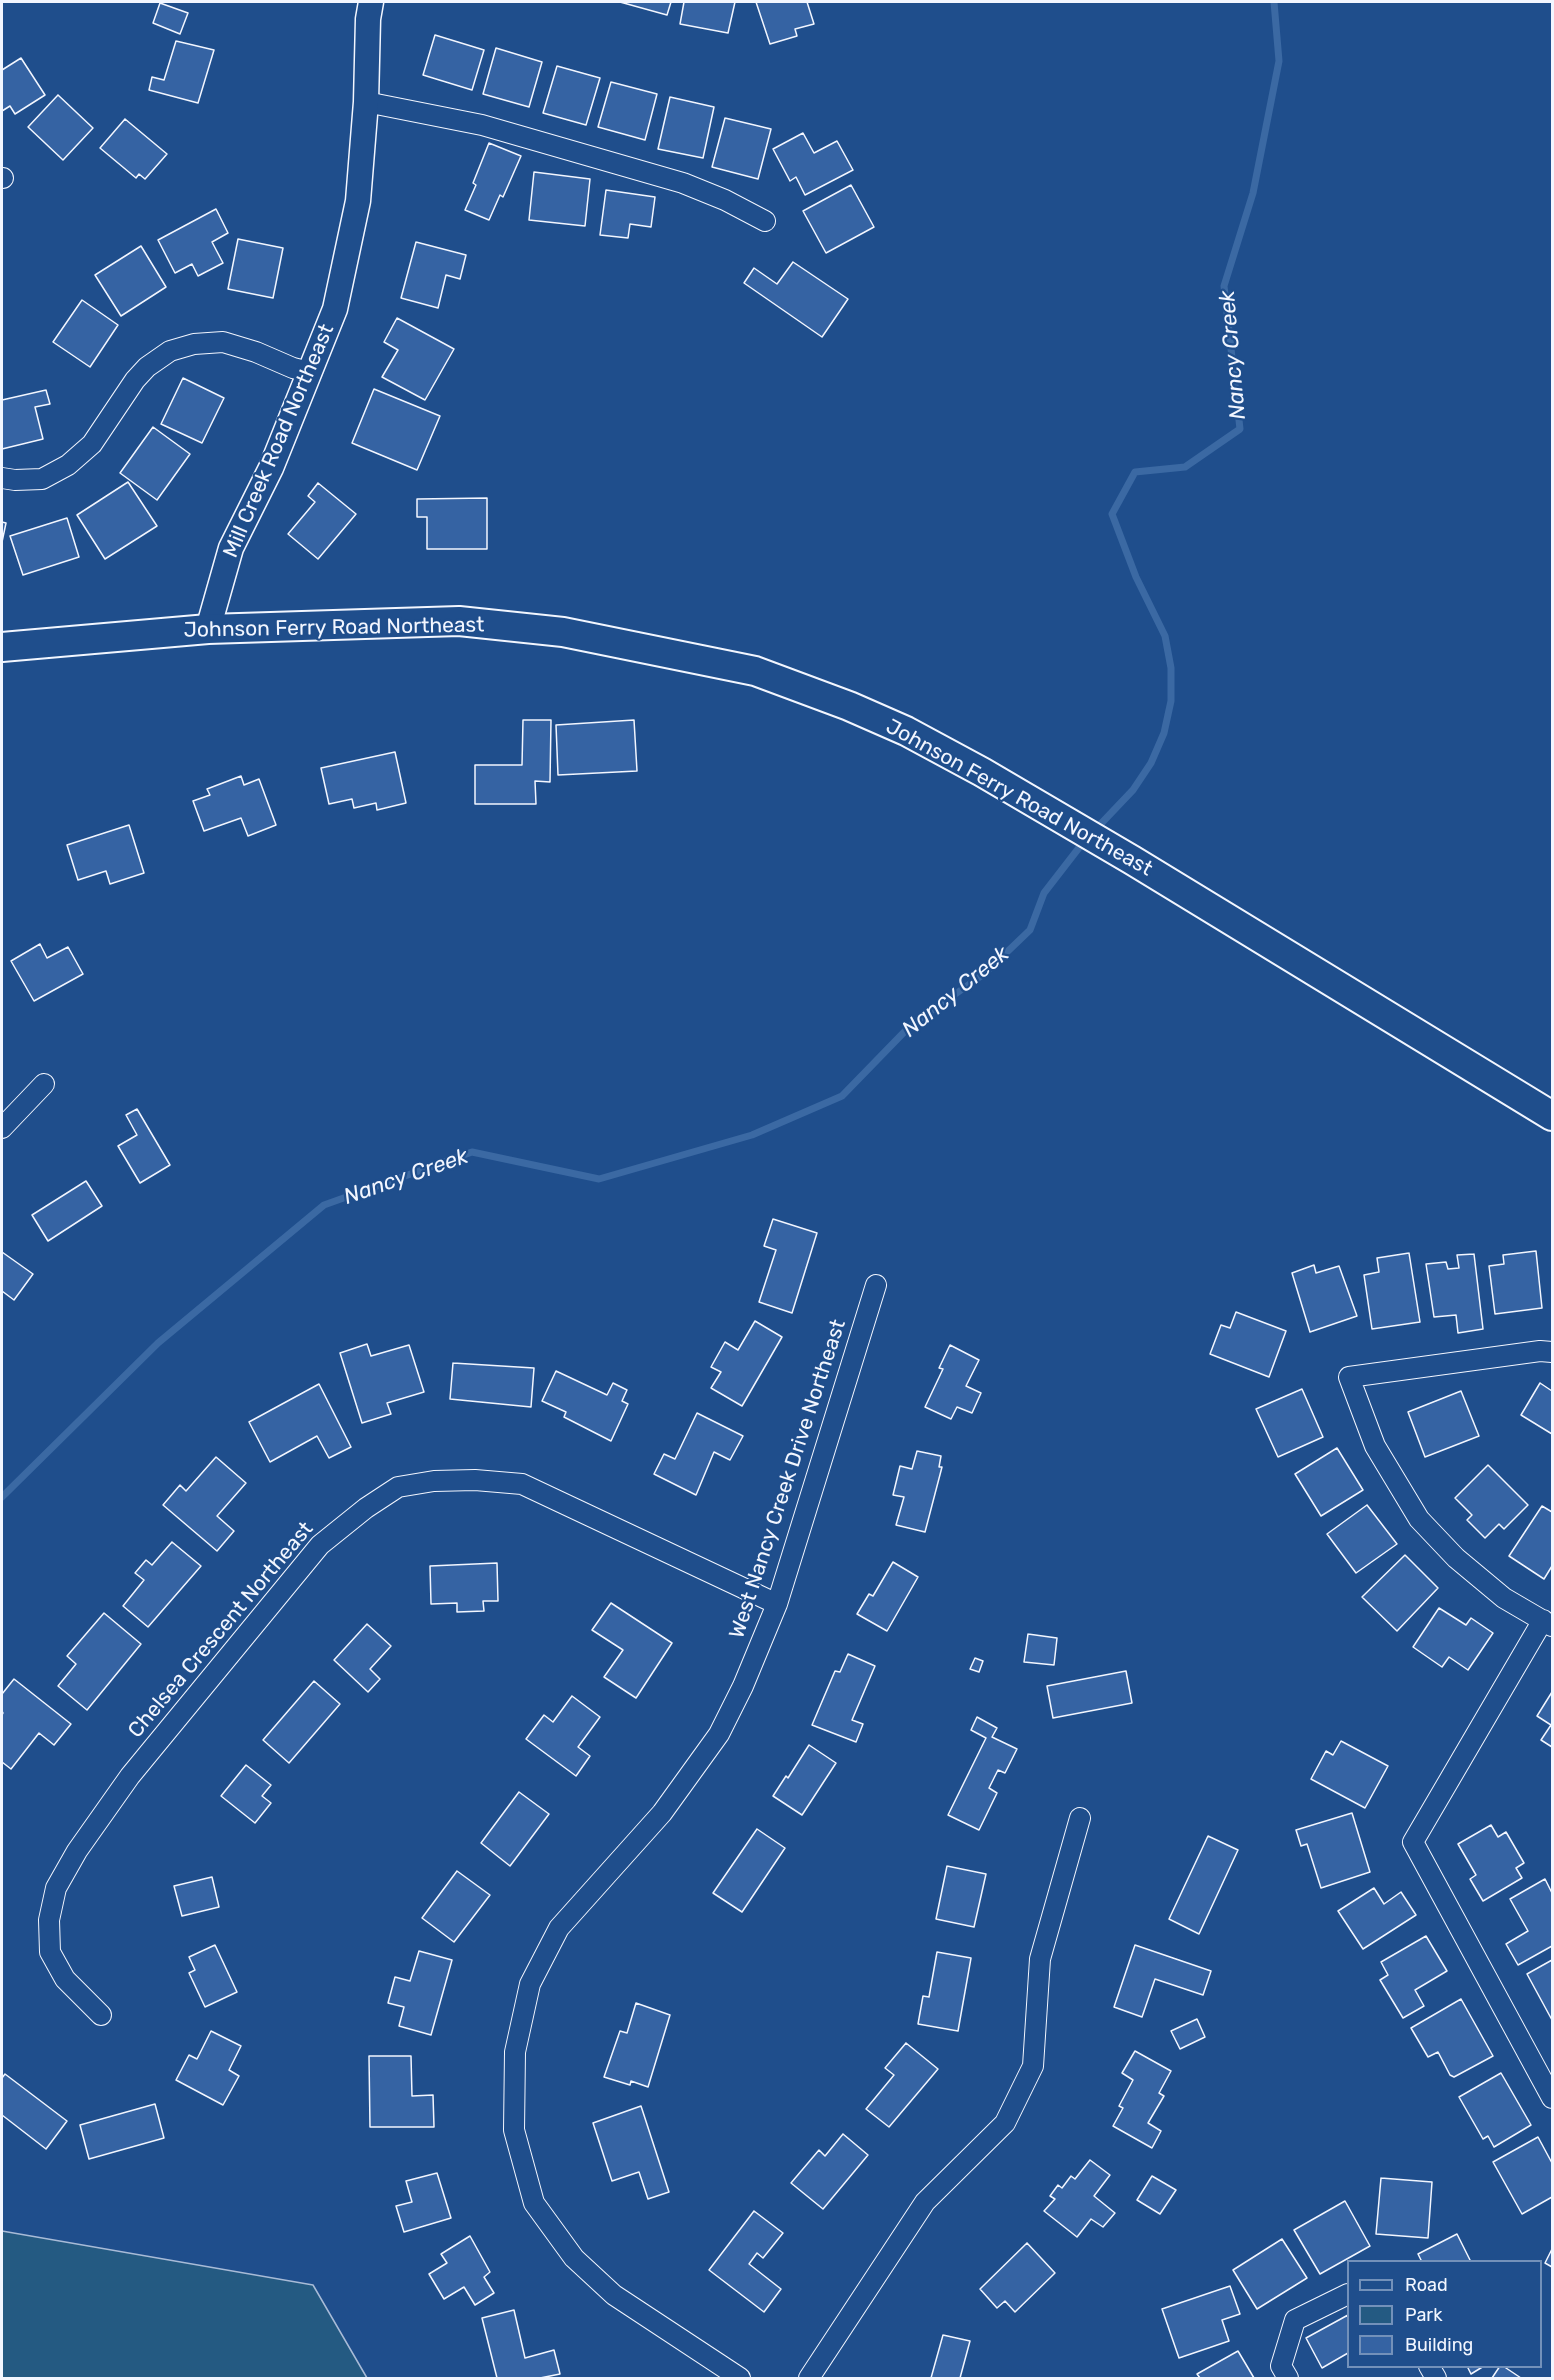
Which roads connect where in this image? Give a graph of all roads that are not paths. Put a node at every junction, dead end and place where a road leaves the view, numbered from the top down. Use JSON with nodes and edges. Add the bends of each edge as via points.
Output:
{"nodes":[{"id":1,"x":371,"y":2,"type":"edge"},
{"id":2,"x":366,"y":102,"type":"junction"},
{"id":3,"x":765,"y":221,"type":"dead end"},
{"id":4,"x":309,"y":372,"type":"junction"},
{"id":5,"x":2,"y":478,"type":"edge"},
{"id":6,"x":208,"y":629,"type":"junction"},
{"id":7,"x":2,"y":648,"type":"edge"},
{"id":8,"x":44,"y":1084,"type":"dead end"},
{"id":9,"x":1552,"y":1116,"type":"edge"},
{"id":10,"x":2,"y":1128,"type":"edge"},
{"id":11,"x":876,"y":1285,"type":"dead end"},
{"id":12,"x":1552,"y":1352,"type":"edge"},
{"id":13,"x":777,"y":1604,"type":"junction"},
{"id":14,"x":1548,"y":1623,"type":"edge"},
{"id":15,"x":1080,"y":1818,"type":"dead end"},
{"id":16,"x":101,"y":2015,"type":"dead end"},
{"id":17,"x":1552,"y":2098,"type":"edge"},
{"id":18,"x":1347,"y":2295,"type":"edge"},
{"id":19,"x":740,"y":2379,"type":"edge"},
{"id":20,"x":809,"y":2379,"type":"edge"},
{"id":21,"x":1288,"y":2379,"type":"edge"}],
"edges":[{"from":1,"to":2,"type":"street","name":"Mill Creek Road Northeast"},
{"from":2,"to":3,"type":"street","via":[[482,125],[683,183]]},
{"from":2,"to":4,"type":"street","name":"Mill Creek Road Northeast","via":[[356,212],[335,309]]},
{"from":4,"to":5,"type":"street","via":[[223,342],[170,351],[135,380],[92,444],[68,465],[42,479]]},
{"from":4,"to":6,"type":"street","name":"Mill Creek Road Northeast","via":[[271,468],[231,548]]},
{"from":6,"to":7,"type":"main road","name":"Johnson Ferry Road Northeast"},
{"from":6,"to":9,"type":"main road","name":"Johnson Ferry Road Northeast","via":[[459,621],[564,632],[755,671],[906,731],[1132,860]]},
{"from":8,"to":10,"type":"street"},
{"from":11,"to":13,"type":"street","name":"West Nancy Creek Drive Northeast"},
{"from":12,"to":14,"type":"street","via":[[1349,1377],[1375,1446],[1419,1519],[1456,1558],[1504,1598]]},
{"from":13,"to":16,"type":"street","name":"Chelsea Crescent Northeast","via":[[522,1484],[434,1481],[398,1488],[320,1545],[130,1776],[56,1888],[49,1920],[50,1952],[65,1978]]},
{"from":13,"to":19,"type":"street","name":"West Nancy Creek Drive Northeast","via":[[719,1734],[662,1813],[559,1929],[530,1983],[515,2052],[514,2130],[534,2203],[574,2258],[614,2295]]},
{"from":14,"to":17,"type":"street","via":[[1413,1842]]},
{"from":15,"to":20,"type":"street","via":[[1040,1959],[1033,2066],[1005,2123],[925,2202]]},
{"from":18,"to":21,"type":"street","via":[[1295,2320],[1281,2366]]}]}
